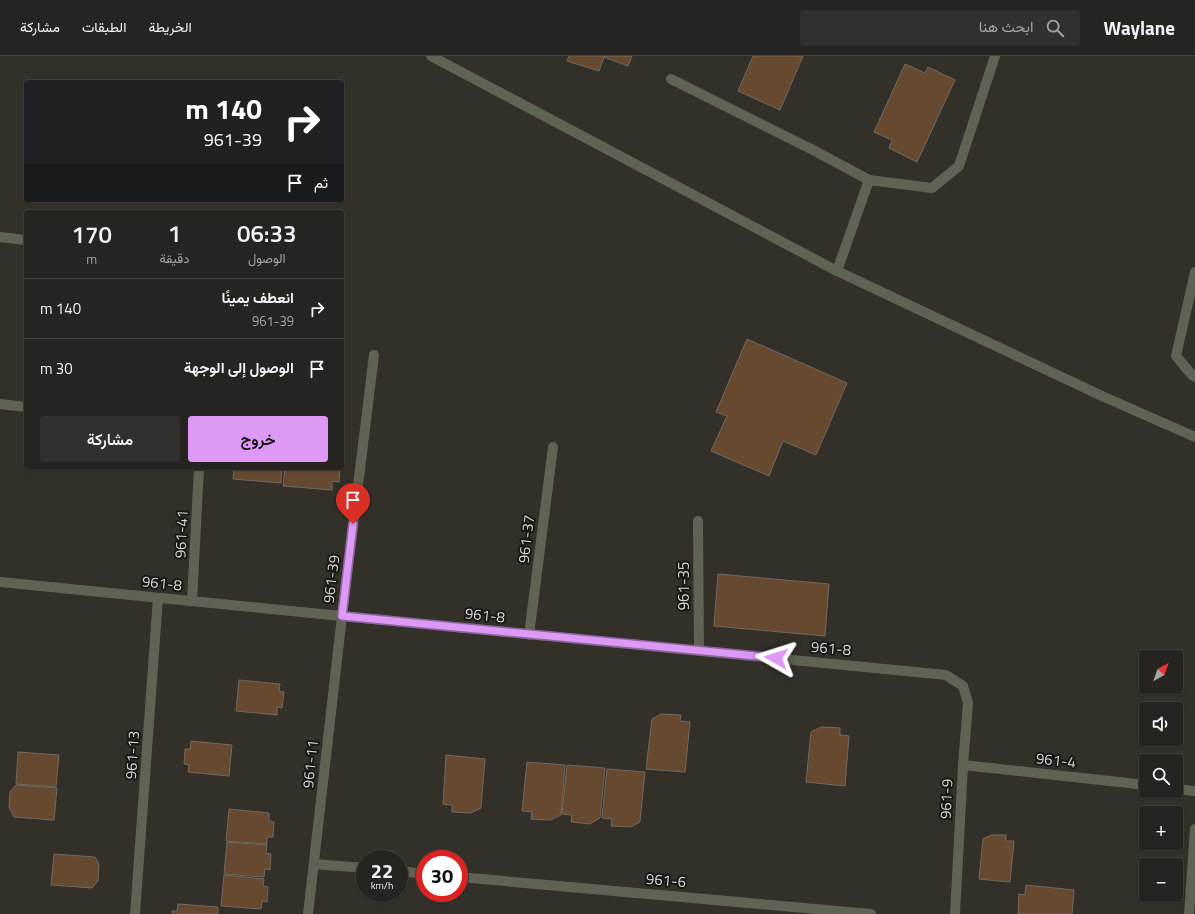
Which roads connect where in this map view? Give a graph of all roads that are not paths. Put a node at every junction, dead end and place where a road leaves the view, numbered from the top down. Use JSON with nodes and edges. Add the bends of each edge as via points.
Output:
{"nodes":[{"id":1,"x":431,"y":56,"type":"edge"},
{"id":2,"x":995,"y":56,"type":"edge"},
{"id":3,"x":671,"y":79,"type":"dead end"},
{"id":4,"x":869,"y":180,"type":"junction"},
{"id":5,"x":0,"y":237,"type":"edge"},
{"id":6,"x":24,"y":240,"type":"edge"},
{"id":7,"x":837,"y":271,"type":"junction"},
{"id":8,"x":1195,"y":272,"type":"edge"},
{"id":9,"x":374,"y":355,"type":"dead end"},
{"id":10,"x":1195,"y":377,"type":"edge"},
{"id":11,"x":0,"y":404,"type":"edge"},
{"id":12,"x":24,"y":407,"type":"edge"},
{"id":13,"x":1195,"y":437,"type":"edge"},
{"id":14,"x":553,"y":447,"type":"dead end"},
{"id":15,"x":199,"y":470,"type":"edge"},
{"id":16,"x":698,"y":521,"type":"dead end"},
{"id":17,"x":0,"y":582,"type":"edge"},
{"id":18,"x":158,"y":598,"type":"junction"},
{"id":19,"x":192,"y":601,"type":"junction"},
{"id":20,"x":342,"y":616,"type":"junction"},
{"id":21,"x":529,"y":635,"type":"junction"},
{"id":22,"x":699,"y":651,"type":"junction"},
{"id":23,"x":963,"y":686,"type":"joint"},
{"id":24,"x":962,"y":764,"type":"junction"},
{"id":25,"x":1139,"y":784,"type":"edge"},
{"id":26,"x":1183,"y":790,"type":"edge"},
{"id":27,"x":1195,"y":791,"type":"edge"},
{"id":28,"x":1195,"y":829,"type":"edge"},
{"id":29,"x":314,"y":864,"type":"junction"},
{"id":30,"x":356,"y":867,"type":"edge"},
{"id":31,"x":468,"y":878,"type":"edge"},
{"id":32,"x":136,"y":914,"type":"edge"},
{"id":33,"x":308,"y":914,"type":"edge"},
{"id":34,"x":871,"y":914,"type":"edge"},
{"id":35,"x":955,"y":914,"type":"edge"},
{"id":36,"x":1189,"y":914,"type":"edge"}],
"edges":[{"from":1,"to":7,"type":"street"},
{"from":2,"to":4,"type":"street","via":[[958,166],[932,188]]},
{"from":3,"to":4,"type":"street"},
{"from":4,"to":7,"type":"street"},
{"from":5,"to":6,"type":"street"},
{"from":7,"to":13,"type":"street"},
{"from":8,"to":10,"type":"street","via":[[1176,356]]},
{"from":9,"to":20,"type":"street","name":"961-39"},
{"from":11,"to":12,"type":"street"},
{"from":14,"to":21,"type":"street","name":"961-37"},
{"from":15,"to":19,"type":"street","name":"961-41"},
{"from":16,"to":22,"type":"street","name":"961-35"},
{"from":17,"to":18,"type":"street","name":"961-8"},
{"from":18,"to":19,"type":"street","name":"961-8"},
{"from":18,"to":32,"type":"street","name":"961-13"},
{"from":19,"to":20,"type":"street","name":"961-8"},
{"from":20,"to":21,"type":"street","name":"961-8"},
{"from":20,"to":29,"type":"street","name":"961-11"},
{"from":21,"to":22,"type":"street","name":"961-8"},
{"from":22,"to":23,"type":"street","name":"961-8","via":[[946,675]]},
{"from":23,"to":24,"type":"street","name":"961-9","via":[[968,702]]},
{"from":24,"to":25,"type":"street","name":"961-4"},
{"from":24,"to":35,"type":"street","name":"961-9"},
{"from":26,"to":27,"type":"street"},
{"from":28,"to":36,"type":"street"},
{"from":29,"to":30,"type":"street"},
{"from":29,"to":33,"type":"street","name":"961-11"},
{"from":31,"to":34,"type":"street","name":"961-6"}]}
